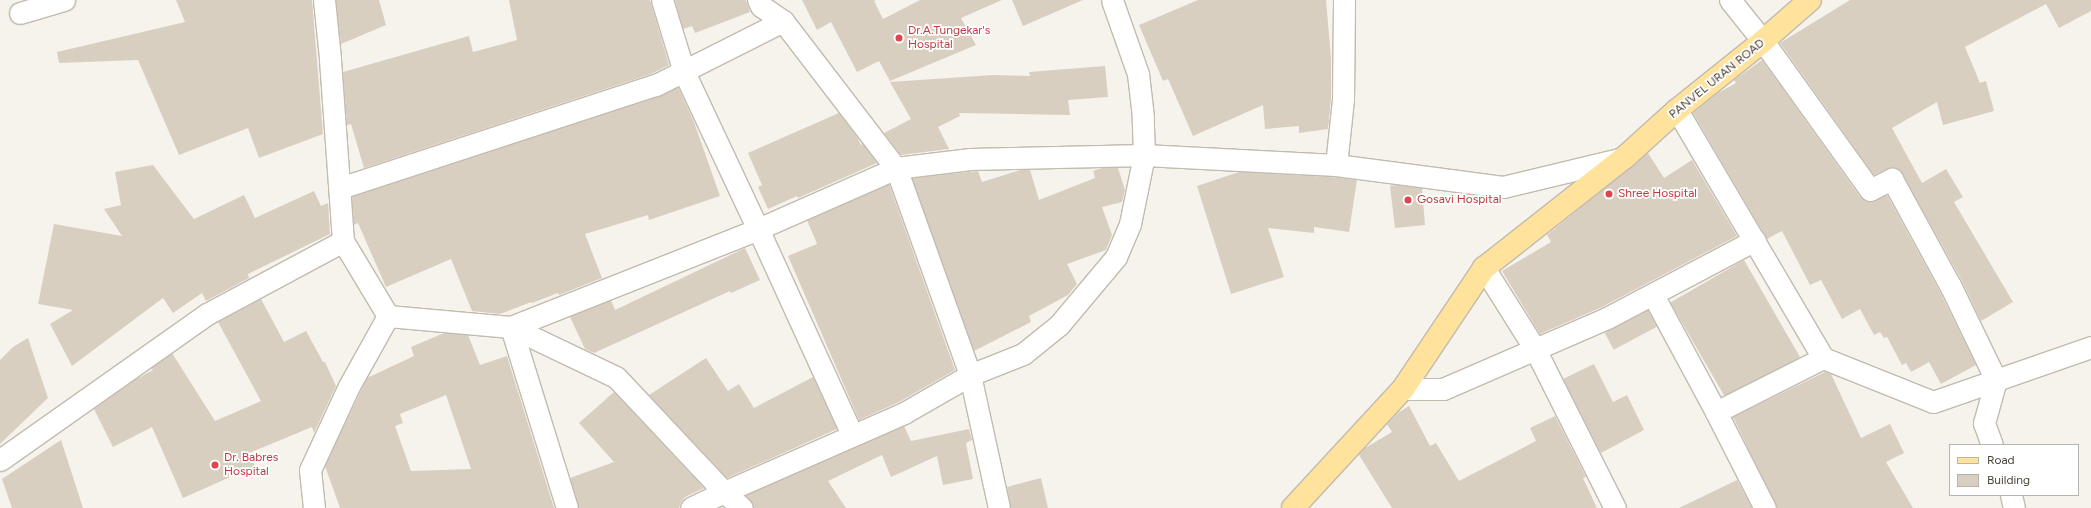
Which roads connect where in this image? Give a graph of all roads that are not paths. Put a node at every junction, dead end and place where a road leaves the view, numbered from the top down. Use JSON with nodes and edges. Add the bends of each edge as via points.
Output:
{"nodes":[{"id":1,"x":64,"y":0,"type":"edge"},
{"id":2,"x":324,"y":0,"type":"edge"},
{"id":3,"x":662,"y":0,"type":"edge"},
{"id":4,"x":1112,"y":0,"type":"edge"},
{"id":5,"x":1344,"y":0,"type":"edge"},
{"id":6,"x":1730,"y":0,"type":"edge"},
{"id":7,"x":1810,"y":0,"type":"edge"},
{"id":8,"x":764,"y":2,"type":"edge"},
{"id":9,"x":20,"y":13,"type":"dead end"},
{"id":10,"x":783,"y":21,"type":"junction"},
{"id":11,"x":1763,"y":41,"type":"junction"},
{"id":12,"x":684,"y":72,"type":"junction"},
{"id":13,"x":1677,"y":110,"type":"junction"},
{"id":14,"x":1144,"y":155,"type":"junction"},
{"id":15,"x":1624,"y":158,"type":"junction"},
{"id":16,"x":1336,"y":165,"type":"junction"},
{"id":17,"x":896,"y":168,"type":"junction"},
{"id":18,"x":340,"y":188,"type":"junction"},
{"id":19,"x":758,"y":229,"type":"junction"},
{"id":20,"x":1755,"y":240,"type":"junction"},
{"id":21,"x":343,"y":241,"type":"junction"},
{"id":22,"x":1484,"y":268,"type":"junction"},
{"id":23,"x":1653,"y":296,"type":"junction"},
{"id":24,"x":388,"y":316,"type":"junction"},
{"id":25,"x":510,"y":326,"type":"junction"},
{"id":26,"x":2091,"y":347,"type":"edge"},
{"id":27,"x":1536,"y":349,"type":"junction"},
{"id":28,"x":1823,"y":358,"type":"junction"},
{"id":29,"x":970,"y":375,"type":"junction"},
{"id":30,"x":1996,"y":380,"type":"junction"},
{"id":31,"x":1402,"y":389,"type":"junction"},
{"id":32,"x":1716,"y":412,"type":"junction"},
{"id":33,"x":852,"y":434,"type":"junction"},
{"id":34,"x":1992,"y":444,"type":"edge"},
{"id":35,"x":0,"y":460,"type":"edge"},
{"id":36,"x":724,"y":492,"type":"junction"},
{"id":37,"x":2011,"y":496,"type":"edge"},
{"id":38,"x":314,"y":508,"type":"edge"},
{"id":39,"x":567,"y":508,"type":"edge"},
{"id":40,"x":691,"y":508,"type":"edge"},
{"id":41,"x":742,"y":508,"type":"edge"},
{"id":42,"x":999,"y":508,"type":"edge"},
{"id":43,"x":1293,"y":508,"type":"edge"},
{"id":44,"x":1615,"y":508,"type":"edge"},
{"id":45,"x":1765,"y":508,"type":"edge"},
{"id":46,"x":2014,"y":508,"type":"edge"}],
"edges":[{"from":1,"to":9,"type":"street"},
{"from":2,"to":18,"type":"street"},
{"from":3,"to":12,"type":"street"},
{"from":4,"to":14,"type":"street","via":[[1138,74]]},
{"from":5,"to":16,"type":"street","via":[[1343,99]]},
{"from":6,"to":11,"type":"street"},
{"from":7,"to":11,"type":"main road","name":"PANVEL URAN ROAD"},
{"from":8,"to":10,"type":"street"},
{"from":10,"to":12,"type":"street"},
{"from":10,"to":17,"type":"street"},
{"from":11,"to":13,"type":"main road","name":"PANVEL URAN ROAD"},
{"from":11,"to":30,"type":"street","via":[[1870,190],[1892,179],[1951,287]]},
{"from":12,"to":18,"type":"street","via":[[656,85]]},
{"from":12,"to":19,"type":"street"},
{"from":13,"to":15,"type":"main road","name":"PANVEL URAN ROAD"},
{"from":13,"to":20,"type":"street"},
{"from":14,"to":16,"type":"street"},
{"from":14,"to":17,"type":"street","via":[[970,159]]},
{"from":14,"to":29,"type":"street","via":[[1130,224],[1116,256],[1059,325],[1023,354]]},
{"from":15,"to":16,"type":"street","via":[[1503,187]]},
{"from":15,"to":22,"type":"main road","name":"PANVEL URAN ROAD"},
{"from":17,"to":19,"type":"street"},
{"from":17,"to":29,"type":"street"},
{"from":18,"to":21,"type":"street"},
{"from":19,"to":25,"type":"street"},
{"from":19,"to":33,"type":"street"},
{"from":20,"to":23,"type":"street"},
{"from":20,"to":28,"type":"street"},
{"from":21,"to":24,"type":"street"},
{"from":21,"to":35,"type":"street","via":[[207,314]]},
{"from":22,"to":27,"type":"street"},
{"from":22,"to":31,"type":"main road","name":"PANVEL URAN ROAD"},
{"from":23,"to":27,"type":"street"},
{"from":23,"to":32,"type":"street"},
{"from":24,"to":25,"type":"street"},
{"from":24,"to":38,"type":"street","via":[[349,386],[310,470]]},
{"from":25,"to":36,"type":"street","via":[[616,377]]},
{"from":25,"to":39,"type":"street"},
{"from":26,"to":30,"type":"street"},
{"from":27,"to":31,"type":"street","via":[[1443,389]]},
{"from":27,"to":44,"type":"street"},
{"from":28,"to":30,"type":"street","via":[[1933,402]]},
{"from":28,"to":32,"type":"street"},
{"from":29,"to":33,"type":"street","via":[[904,413]]},
{"from":29,"to":42,"type":"street"},
{"from":30,"to":34,"type":"street","via":[[1984,423]]},
{"from":31,"to":43,"type":"main road","name":"PANVEL URAN ROAD"},
{"from":32,"to":45,"type":"street"},
{"from":33,"to":36,"type":"street"},
{"from":36,"to":40,"type":"street"},
{"from":36,"to":41,"type":"street"},
{"from":37,"to":46,"type":"street"}]}
